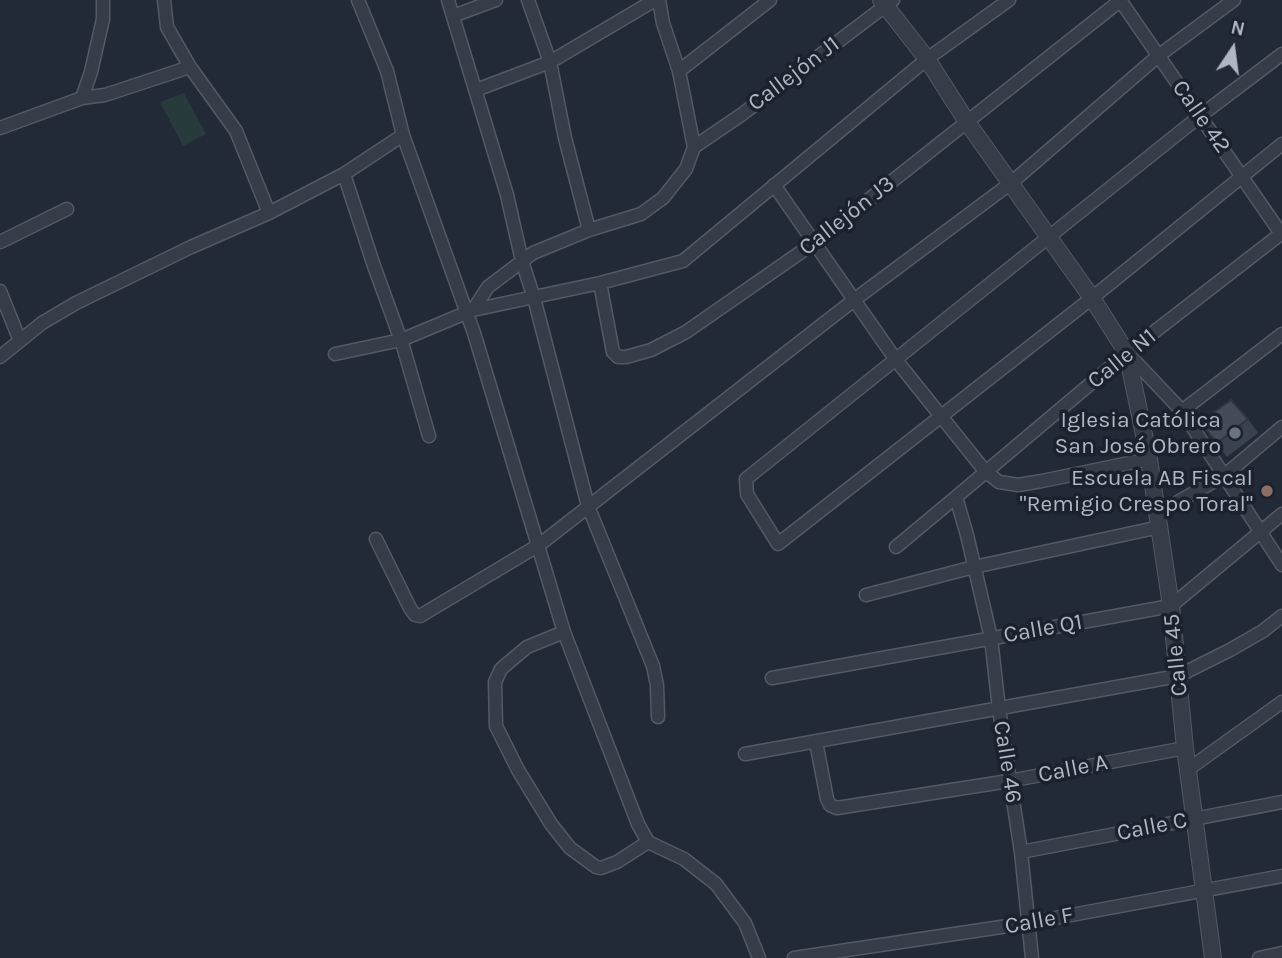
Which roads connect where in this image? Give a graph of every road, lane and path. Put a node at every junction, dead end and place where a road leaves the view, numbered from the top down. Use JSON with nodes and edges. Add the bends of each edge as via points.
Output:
{"nodes":[{"id":1,"x":103,"y":0,"type":"edge"},
{"id":2,"x":164,"y":0,"type":"edge"},
{"id":3,"x":358,"y":0,"type":"edge"},
{"id":4,"x":448,"y":0,"type":"edge"},
{"id":5,"x":496,"y":0,"type":"edge"},
{"id":6,"x":528,"y":0,"type":"edge"},
{"id":7,"x":657,"y":0,"type":"edge"},
{"id":8,"x":770,"y":0,"type":"edge"},
{"id":9,"x":1009,"y":0,"type":"edge"},
{"id":10,"x":1121,"y":0,"type":"edge"},
{"id":11,"x":1234,"y":0,"type":"edge"},
{"id":12,"x":886,"y":2,"type":"edge"},
{"id":13,"x":453,"y":16,"type":"junction"},
{"id":14,"x":1282,"y":54,"type":"edge"},
{"id":15,"x":1158,"y":56,"type":"junction"},
{"id":16,"x":927,"y":59,"type":"junction"},
{"id":17,"x":550,"y":62,"type":"junction"},
{"id":18,"x":190,"y":67,"type":"junction"},
{"id":19,"x":679,"y":71,"type":"junction"},
{"id":20,"x":476,"y":90,"type":"junction"},
{"id":21,"x":82,"y":98,"type":"junction"},
{"id":22,"x":1200,"y":116,"type":"junction"},
{"id":23,"x":967,"y":122,"type":"junction"},
{"id":24,"x":0,"y":128,"type":"edge"},
{"id":25,"x":403,"y":135,"type":"junction"},
{"id":26,"x":1282,"y":144,"type":"edge"},
{"id":27,"x":694,"y":147,"type":"junction"},
{"id":28,"x":344,"y":174,"type":"junction"},
{"id":29,"x":1241,"y":176,"type":"junction"},
{"id":30,"x":1011,"y":183,"type":"junction"},
{"id":31,"x":774,"y":186,"type":"junction"},
{"id":32,"x":66,"y":209,"type":"dead end"},
{"id":33,"x":270,"y":214,"type":"junction"},
{"id":34,"x":589,"y":230,"type":"junction"},
{"id":35,"x":1282,"y":234,"type":"edge"},
{"id":36,"x":1047,"y":237,"type":"junction"},
{"id":37,"x":0,"y":242,"type":"edge"},
{"id":38,"x":814,"y":243,"type":"junction"},
{"id":39,"x":522,"y":261,"type":"junction"},
{"id":40,"x":600,"y":283,"type":"junction"},
{"id":41,"x":0,"y":291,"type":"edge"},
{"id":42,"x":534,"y":298,"type":"junction"},
{"id":43,"x":1093,"y":298,"type":"junction"},
{"id":44,"x":854,"y":300,"type":"junction"},
{"id":45,"x":469,"y":312,"type":"junction"},
{"id":46,"x":1282,"y":334,"type":"edge"},
{"id":47,"x":401,"y":340,"type":"junction"},
{"id":48,"x":20,"y":341,"type":"junction"},
{"id":49,"x":335,"y":354,"type":"dead end"},
{"id":50,"x":1127,"y":354,"type":"junction"},
{"id":51,"x":0,"y":357,"type":"edge"},
{"id":52,"x":895,"y":360,"type":"junction"},
{"id":53,"x":1182,"y":411,"type":"junction"},
{"id":54,"x":942,"y":417,"type":"junction"},
{"id":55,"x":1282,"y":427,"type":"edge"},
{"id":56,"x":429,"y":436,"type":"dead end"},
{"id":57,"x":1149,"y":459,"type":"junction"},
{"id":58,"x":985,"y":471,"type":"junction"},
{"id":59,"x":1225,"y":475,"type":"junction"},
{"id":60,"x":956,"y":497,"type":"junction"},
{"id":61,"x":588,"y":506,"type":"junction"},
{"id":62,"x":1282,"y":514,"type":"edge"},
{"id":63,"x":1158,"y":521,"type":"junction"},
{"id":64,"x":1261,"y":531,"type":"junction"},
{"id":65,"x":376,"y":539,"type":"dead end"},
{"id":66,"x":539,"y":545,"type":"junction"},
{"id":67,"x":896,"y":547,"type":"dead end"},
{"id":68,"x":1282,"y":565,"type":"edge"},
{"id":69,"x":974,"y":566,"type":"junction"},
{"id":70,"x":866,"y":595,"type":"dead end"},
{"id":71,"x":1171,"y":606,"type":"junction"},
{"id":72,"x":1282,"y":616,"type":"edge"},
{"id":73,"x":564,"y":632,"type":"junction"},
{"id":74,"x":991,"y":638,"type":"junction"},
{"id":75,"x":1178,"y":676,"type":"junction"},
{"id":76,"x":772,"y":678,"type":"dead end"},
{"id":77,"x":1282,"y":702,"type":"edge"},
{"id":78,"x":999,"y":709,"type":"junction"},
{"id":79,"x":658,"y":717,"type":"dead end"},
{"id":80,"x":816,"y":742,"type":"junction"},
{"id":81,"x":1185,"y":748,"type":"junction"},
{"id":82,"x":746,"y":754,"type":"dead end"},
{"id":83,"x":1190,"y":768,"type":"junction"},
{"id":84,"x":1009,"y":781,"type":"junction"},
{"id":85,"x":1279,"y":800,"type":"edge"},
{"id":86,"x":1196,"y":818,"type":"junction"},
{"id":87,"x":648,"y":842,"type":"junction"},
{"id":88,"x":1021,"y":852,"type":"junction"},
{"id":89,"x":1282,"y":876,"type":"edge"},
{"id":90,"x":1205,"y":891,"type":"junction"},
{"id":91,"x":1028,"y":923,"type":"junction"},
{"id":92,"x":1282,"y":953,"type":"edge"},
{"id":93,"x":760,"y":958,"type":"edge"},
{"id":94,"x":794,"y":958,"type":"edge"},
{"id":95,"x":1032,"y":958,"type":"edge"},
{"id":96,"x":1213,"y":958,"type":"edge"},
{"id":97,"x":1259,"y":958,"type":"edge"}],
"edges":[{"from":1,"to":21,"type":"street","via":[[103,19]]},
{"from":2,"to":18,"type":"street","via":[[167,27]]},
{"from":3,"to":25,"type":"street","via":[[387,71]]},
{"from":4,"to":13,"type":"street"},
{"from":5,"to":13,"type":"street"},
{"from":6,"to":17,"type":"street"},
{"from":7,"to":17,"type":"street"},
{"from":7,"to":19,"type":"street"},
{"from":8,"to":19,"type":"street"},
{"from":9,"to":16,"type":"street"},
{"from":10,"to":15,"type":"street","name":"Calle 42"},
{"from":10,"to":23,"type":"street","name":"Callejón J3"},
{"from":11,"to":15,"type":"street"},
{"from":12,"to":16,"type":"street","name":"Calle 45"},
{"from":12,"to":27,"type":"street","name":"Callejón J1"},
{"from":13,"to":20,"type":"street"},
{"from":14,"to":22,"type":"street"},
{"from":15,"to":22,"type":"street","name":"Calle 42"},
{"from":15,"to":30,"type":"street"},
{"from":16,"to":23,"type":"street","name":"Calle 45"},
{"from":16,"to":31,"type":"street"},
{"from":17,"to":20,"type":"street"},
{"from":17,"to":34,"type":"street"},
{"from":18,"to":21,"type":"street"},
{"from":18,"to":33,"type":"street","via":[[236,131]]},
{"from":19,"to":27,"type":"street"},
{"from":20,"to":39,"type":"street"},
{"from":21,"to":24,"type":"street"},
{"from":22,"to":29,"type":"street","name":"Calle 42"},
{"from":22,"to":36,"type":"street"},
{"from":23,"to":30,"type":"street","name":"Calle 45"},
{"from":23,"to":38,"type":"street","name":"Callejón J3"},
{"from":25,"to":28,"type":"street"},
{"from":25,"to":45,"type":"street"},
{"from":26,"to":29,"type":"street"},
{"from":27,"to":34,"type":"street","via":[[686,169],[663,198],[641,214]]},
{"from":28,"to":33,"type":"street"},
{"from":28,"to":47,"type":"street"},
{"from":29,"to":35,"type":"street","name":"Calle 42"},
{"from":29,"to":43,"type":"street"},
{"from":30,"to":36,"type":"street","name":"Calle 45"},
{"from":30,"to":44,"type":"street"},
{"from":31,"to":38,"type":"street"},
{"from":31,"to":40,"type":"street","via":[[683,261]]},
{"from":32,"to":37,"type":"street"},
{"from":33,"to":48,"type":"street","via":[[76,303]]},
{"from":34,"to":39,"type":"street"},
{"from":35,"to":50,"type":"street","name":"Calle N1"},
{"from":36,"to":43,"type":"street","name":"Calle 45"},
{"from":36,"to":52,"type":"street"},
{"from":38,"to":40,"type":"street","name":"Callejón J3","via":[[686,332],[626,357],[613,352]]},
{"from":38,"to":44,"type":"street"},
{"from":39,"to":42,"type":"street"},
{"from":39,"to":45,"type":"street","via":[[488,287]]},
{"from":40,"to":42,"type":"street"},
{"from":41,"to":48,"type":"street"},
{"from":42,"to":45,"type":"street"},
{"from":42,"to":61,"type":"street"},
{"from":43,"to":50,"type":"street","name":"Calle 45"},
{"from":43,"to":54,"type":"street"},
{"from":44,"to":52,"type":"street"},
{"from":44,"to":61,"type":"street"},
{"from":45,"to":47,"type":"street"},
{"from":45,"to":66,"type":"street"},
{"from":46,"to":53,"type":"street"},
{"from":47,"to":49,"type":"street"},
{"from":47,"to":56,"type":"street"},
{"from":48,"to":51,"type":"street"},
{"from":50,"to":53,"type":"street"},
{"from":50,"to":57,"type":"street","name":"Calle 45"},
{"from":50,"to":58,"type":"street","name":"Calle N1"},
{"from":52,"to":54,"type":"street"},
{"from":52,"to":54,"type":"street","via":[[746,479],[747,495],[778,544]]},
{"from":53,"to":59,"type":"street"},
{"from":54,"to":58,"type":"street"},
{"from":55,"to":59,"type":"street"},
{"from":57,"to":58,"type":"street","via":[[1018,485],[999,482]]},
{"from":57,"to":63,"type":"street","name":"Calle 45"},
{"from":58,"to":60,"type":"street","name":"Calle N1"},
{"from":59,"to":63,"type":"street"},
{"from":59,"to":64,"type":"street"},
{"from":60,"to":67,"type":"street","name":"Calle N1"},
{"from":60,"to":69,"type":"street"},
{"from":61,"to":66,"type":"street"},
{"from":61,"to":79,"type":"street","via":[[653,666]]},
{"from":62,"to":64,"type":"street","name":"Calle Q1"},
{"from":63,"to":69,"type":"street"},
{"from":63,"to":71,"type":"street","name":"Calle 45"},
{"from":64,"to":68,"type":"street"},
{"from":64,"to":71,"type":"street","name":"Calle Q1"},
{"from":65,"to":66,"type":"street","via":[[410,608],[421,616]]},
{"from":66,"to":73,"type":"street"},
{"from":69,"to":70,"type":"street"},
{"from":69,"to":74,"type":"street","name":"Calle 46"},
{"from":71,"to":74,"type":"street","name":"Calle Q1"},
{"from":71,"to":75,"type":"street","name":"Calle 45"},
{"from":72,"to":75,"type":"street"},
{"from":73,"to":87,"type":"street"},
{"from":73,"to":87,"type":"street","via":[[527,647],[501,669],[495,682],[496,726],[518,770],[570,848],[596,867],[607,867]]},
{"from":74,"to":76,"type":"street","name":"Calle Q1"},
{"from":74,"to":78,"type":"street","name":"Calle 46"},
{"from":75,"to":78,"type":"street"},
{"from":75,"to":81,"type":"street","name":"Calle 45"},
{"from":77,"to":83,"type":"street"},
{"from":78,"to":80,"type":"street"},
{"from":78,"to":84,"type":"street","name":"Calle 46"},
{"from":80,"to":82,"type":"street"},
{"from":80,"to":84,"type":"street","name":"Calle A","via":[[827,799],[836,808]]},
{"from":81,"to":83,"type":"street","name":"Calle 45"},
{"from":81,"to":84,"type":"street","name":"Calle A"},
{"from":83,"to":86,"type":"street","name":"Calle 45"},
{"from":84,"to":88,"type":"street","name":"Calle 46"},
{"from":85,"to":86,"type":"street","name":"Calle C"},
{"from":86,"to":88,"type":"street","name":"Calle C"},
{"from":86,"to":90,"type":"street","name":"Calle 45"},
{"from":87,"to":93,"type":"street","via":[[684,859],[716,884],[745,923]]},
{"from":88,"to":91,"type":"street","name":"Calle 46"},
{"from":89,"to":90,"type":"street","name":"Calle F"},
{"from":90,"to":91,"type":"street","name":"Calle F"},
{"from":90,"to":96,"type":"street","name":"Calle 45"},
{"from":91,"to":94,"type":"street","name":"Calle F"},
{"from":91,"to":95,"type":"street","name":"Calle 46"},
{"from":92,"to":97,"type":"street"}]}
